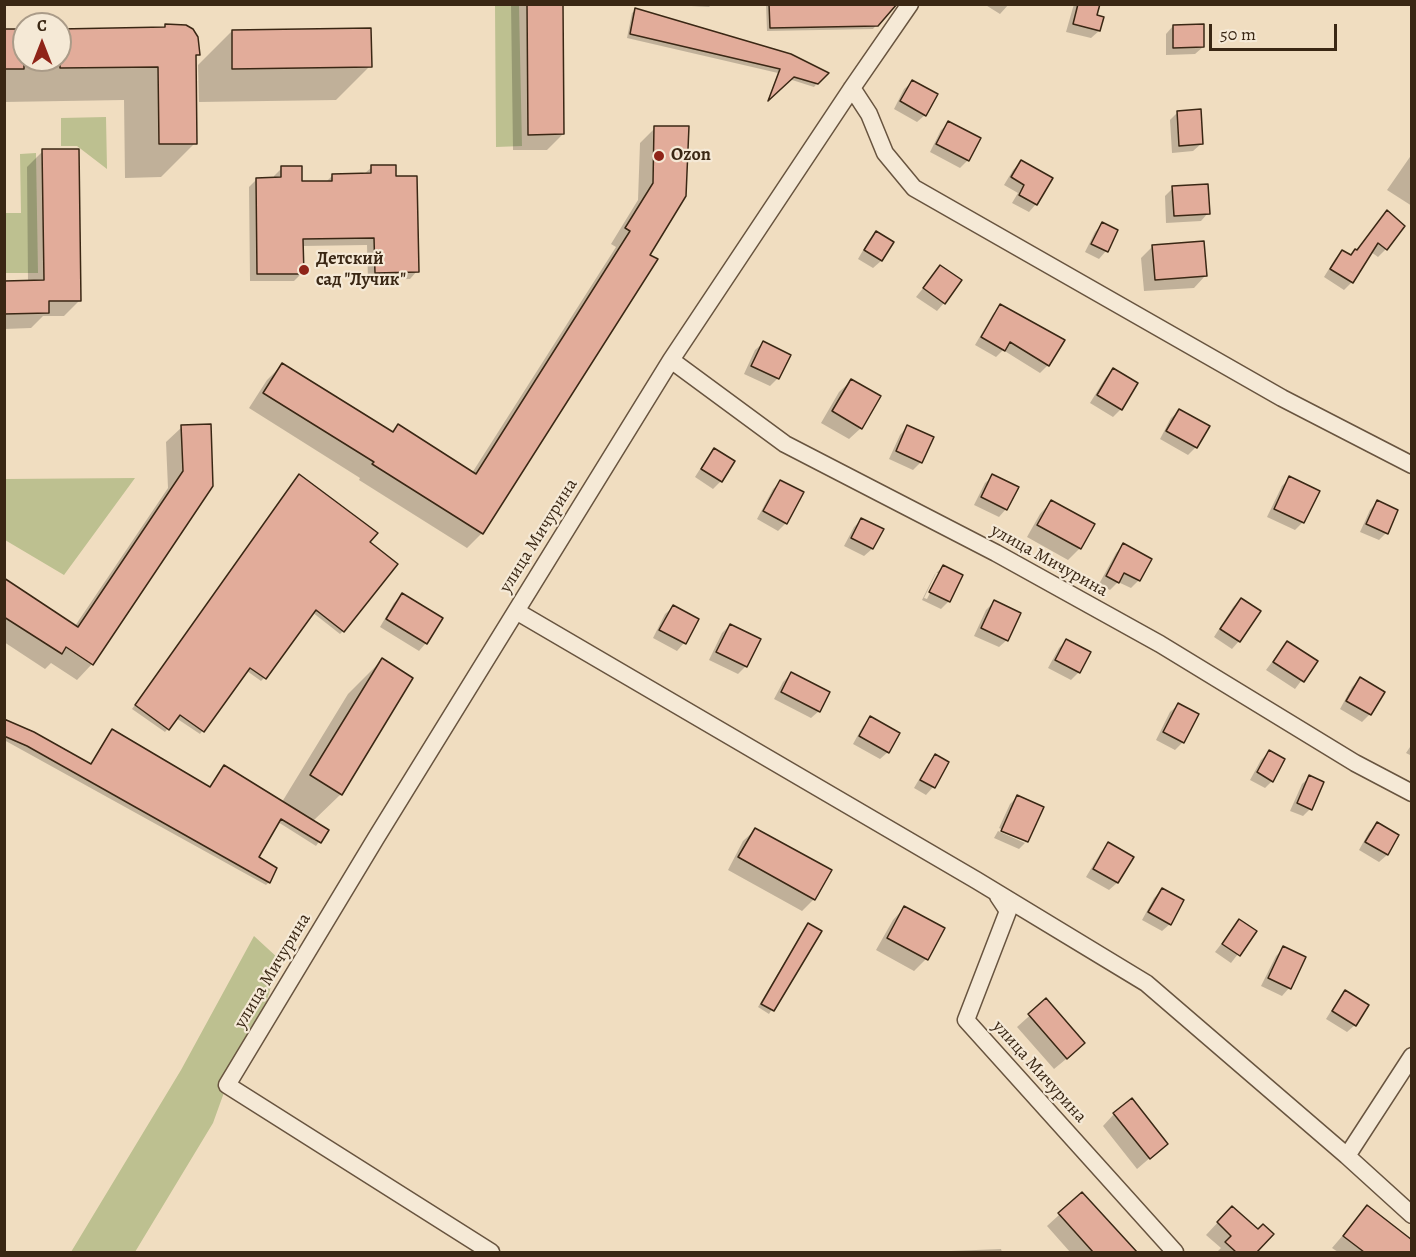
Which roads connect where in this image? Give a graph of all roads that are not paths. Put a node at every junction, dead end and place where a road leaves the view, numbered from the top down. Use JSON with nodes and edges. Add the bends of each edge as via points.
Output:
{"nodes":[{"id":1,"x":910,"y":4,"type":"edge"},
{"id":2,"x":852,"y":88,"type":"junction"},
{"id":3,"x":671,"y":360,"type":"junction"},
{"id":4,"x":1412,"y":465,"type":"edge"},
{"id":5,"x":516,"y":611,"type":"junction"},
{"id":6,"x":1412,"y":793,"type":"edge"},
{"id":7,"x":997,"y":895,"type":"junction"},
{"id":8,"x":1412,"y":1056,"type":"edge"},
{"id":9,"x":1347,"y":1156,"type":"junction"},
{"id":10,"x":1412,"y":1215,"type":"edge"},
{"id":11,"x":491,"y":1252,"type":"edge"},
{"id":12,"x":1175,"y":1252,"type":"edge"}],
"edges":[{"from":1,"to":2,"type":"street","name":"улица Мичурина"},
{"from":2,"to":3,"type":"street","name":"улица Мичурина"},
{"from":2,"to":4,"type":"street","via":[[869,114],[885,153],[914,188],[1282,399]]},
{"from":3,"to":5,"type":"street","name":"улица Мичурина"},
{"from":3,"to":6,"type":"street","name":"улица Мичурина","via":[[785,444],[996,553]]},
{"from":5,"to":7,"type":"street","name":"улица Мичурина"},
{"from":5,"to":11,"type":"street","name":"улица Мичурина","via":[[227,1085]]},
{"from":7,"to":9,"type":"street","name":"улица Мичурина","via":[[1146,983]]},
{"from":7,"to":12,"type":"street","name":"улица Мичурина","via":[[1008,911],[966,1020]]},
{"from":8,"to":9,"type":"street"},
{"from":9,"to":10,"type":"street","name":"улица Мичурина"}]}
